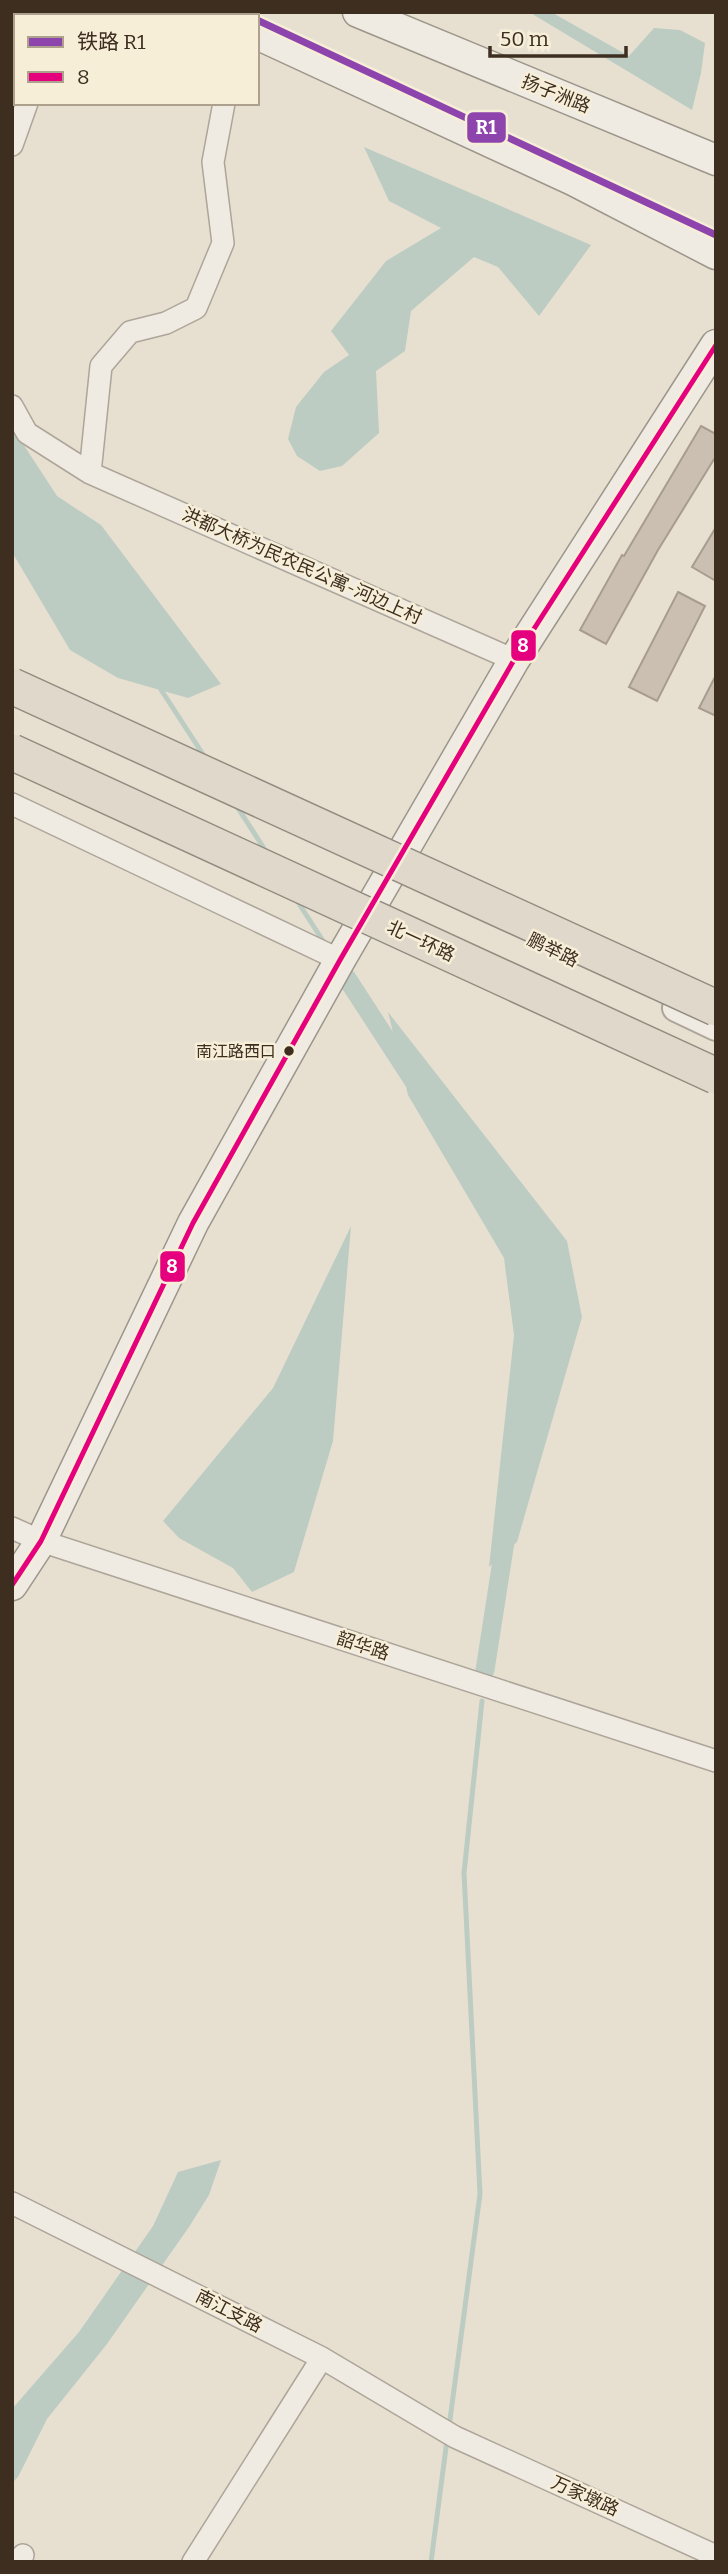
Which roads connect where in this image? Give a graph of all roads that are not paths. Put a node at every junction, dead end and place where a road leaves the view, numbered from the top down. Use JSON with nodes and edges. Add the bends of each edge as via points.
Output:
{"nodes":[{"id":1,"x":358,"y":12,"type":"edge"},
{"id":2,"x":397,"y":12,"type":"edge"},
{"id":3,"x":259,"y":35,"type":"edge"},
{"id":4,"x":438,"y":47,"type":"junction"},
{"id":5,"x":26,"y":105,"type":"edge"},
{"id":6,"x":224,"y":105,"type":"edge"},
{"id":7,"x":12,"y":145,"type":"edge"},
{"id":8,"x":716,"y":160,"type":"edge"},
{"id":9,"x":716,"y":254,"type":"edge"},
{"id":10,"x":716,"y":345,"type":"edge"},
{"id":11,"x":12,"y":406,"type":"edge"},
{"id":12,"x":90,"y":472,"type":"junction"},
{"id":13,"x":514,"y":660,"type":"junction"},
{"id":14,"x":12,"y":686,"type":"edge"},
{"id":15,"x":12,"y":752,"type":"edge"},
{"id":16,"x":12,"y":804,"type":"edge"},
{"id":17,"x":391,"y":872,"type":"junction"},
{"id":18,"x":340,"y":960,"type":"junction"},
{"id":19,"x":716,"y":1008,"type":"edge"},
{"id":20,"x":716,"y":1027,"type":"edge"},
{"id":21,"x":716,"y":1076,"type":"edge"},
{"id":22,"x":12,"y":1528,"type":"edge"},
{"id":23,"x":41,"y":1541,"type":"junction"},
{"id":24,"x":12,"y":1585,"type":"edge"},
{"id":25,"x":716,"y":1761,"type":"edge"},
{"id":26,"x":12,"y":2203,"type":"edge"},
{"id":27,"x":322,"y":2358,"type":"junction"},
{"id":28,"x":447,"y":2433,"type":"joint"},
{"id":29,"x":716,"y":2556,"type":"edge"},
{"id":30,"x":193,"y":2562,"type":"edge"}],
"edges":[{"from":1,"to":4,"type":"main road","name":"扬子洲路"},
{"from":2,"to":4,"type":"street"},
{"from":3,"to":9,"type":"main road","via":[[575,181]]},
{"from":4,"to":8,"type":"main road","name":"扬子洲路"},
{"from":5,"to":7,"type":"street"},
{"from":6,"to":12,"type":"street","via":[[214,162],[223,243],[196,308],[166,323],[130,332],[101,366]]},
{"from":10,"to":13,"type":"main road"},
{"from":11,"to":12,"type":"street","name":"洪都大桥为民农民公寓-河边上村","via":[[27,433]]},
{"from":12,"to":13,"type":"street","name":"洪都大桥为民农民公寓-河边上村"},
{"from":13,"to":17,"type":"main road"},
{"from":14,"to":19,"type":"highway","bridge":true},
{"from":15,"to":21,"type":"highway","name":"北一环路","bridge":true},
{"from":16,"to":18,"type":"street"},
{"from":17,"to":18,"type":"main road"},
{"from":17,"to":20,"type":"street","name":"鹏举路"},
{"from":18,"to":23,"type":"main road","via":[[193,1223]]},
{"from":22,"to":23,"type":"street","name":"韶华路"},
{"from":23,"to":24,"type":"main road"},
{"from":23,"to":25,"type":"street","name":"韶华路"},
{"from":26,"to":27,"type":"street","name":"南江支路"},
{"from":27,"to":28,"type":"street","name":"南江支路"},
{"from":27,"to":30,"type":"street"},
{"from":28,"to":29,"type":"street","name":"万家墩路"}]}
